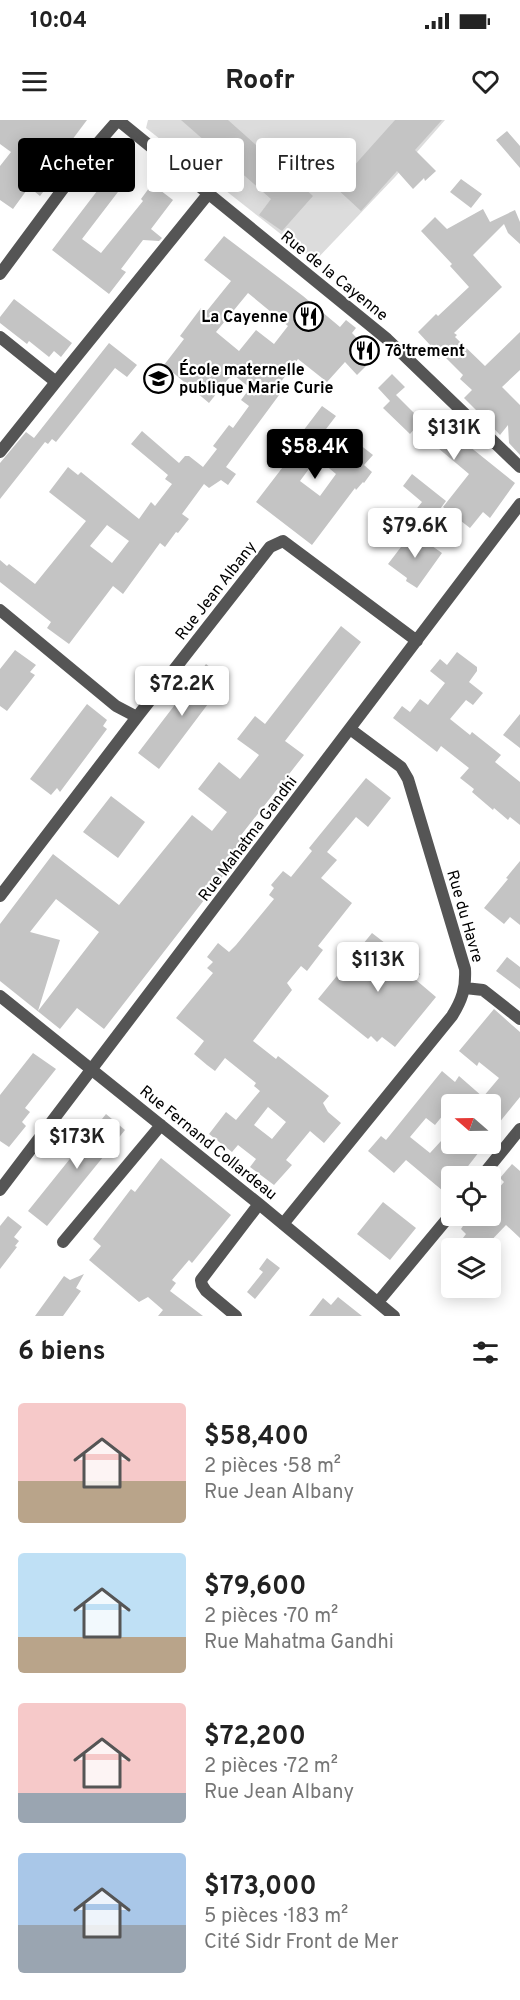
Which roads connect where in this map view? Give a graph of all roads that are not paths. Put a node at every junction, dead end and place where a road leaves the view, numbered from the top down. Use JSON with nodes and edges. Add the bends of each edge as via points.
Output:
{"nodes":[{"id":1,"x":118,"y":120,"type":"edge"},
{"id":2,"x":209,"y":193,"type":"junction"},
{"id":3,"x":0,"y":274,"type":"edge"},
{"id":4,"x":0,"y":338,"type":"edge"},
{"id":5,"x":56,"y":382,"type":"junction"},
{"id":6,"x":0,"y":452,"type":"edge"},
{"id":7,"x":520,"y":466,"type":"edge"},
{"id":8,"x":520,"y":504,"type":"edge"},
{"id":9,"x":0,"y":610,"type":"edge"},
{"id":10,"x":417,"y":640,"type":"junction"},
{"id":11,"x":137,"y":717,"type":"junction"},
{"id":12,"x":350,"y":729,"type":"junction"},
{"id":13,"x":0,"y":896,"type":"edge"},
{"id":14,"x":465,"y":988,"type":"junction"},
{"id":15,"x":0,"y":996,"type":"edge"},
{"id":16,"x":520,"y":1019,"type":"edge"},
{"id":17,"x":93,"y":1069,"type":"junction"},
{"id":18,"x":161,"y":1125,"type":"junction"},
{"id":19,"x":520,"y":1129,"type":"edge"},
{"id":20,"x":490,"y":1166,"type":"edge"},
{"id":21,"x":0,"y":1190,"type":"edge"},
{"id":22,"x":259,"y":1204,"type":"junction"},
{"id":23,"x":284,"y":1224,"type":"junction"},
{"id":24,"x":441,"y":1226,"type":"edge"},
{"id":25,"x":63,"y":1242,"type":"dead end"},
{"id":26,"x":378,"y":1302,"type":"junction"},
{"id":27,"x":236,"y":1316,"type":"edge"},
{"id":28,"x":394,"y":1316,"type":"edge"}],
"edges":[{"from":1,"to":2,"type":"street","name":"Rue de la Cayenne"},
{"from":1,"to":3,"type":"street"},
{"from":2,"to":5,"type":"street"},
{"from":2,"to":7,"type":"street","name":"Rue de la Cayenne","via":[[387,339]]},
{"from":4,"to":5,"type":"street"},
{"from":5,"to":6,"type":"street"},
{"from":8,"to":10,"type":"street","name":"Rue Mahatma Gandhi"},
{"from":9,"to":11,"type":"street","via":[[116,706]]},
{"from":10,"to":11,"type":"street","name":"Rue Jean Albany","via":[[283,542],[270,547]]},
{"from":10,"to":12,"type":"street","name":"Rue Mahatma Gandhi"},
{"from":11,"to":13,"type":"street"},
{"from":12,"to":14,"type":"street","name":"Rue du Havre","via":[[401,767],[408,779],[465,969]]},
{"from":12,"to":17,"type":"street","name":"Rue Mahatma Gandhi"},
{"from":14,"to":16,"type":"street","via":[[483,990]]},
{"from":14,"to":23,"type":"street","name":"Rue du Havre","via":[[452,1016]]},
{"from":15,"to":17,"type":"street","name":"Rue Fernand Collardeau"},
{"from":17,"to":18,"type":"street","name":"Rue Fernand Collardeau"},
{"from":17,"to":21,"type":"street","name":"Rue Mahatma Gandhi"},
{"from":18,"to":22,"type":"street","name":"Rue Fernand Collardeau"},
{"from":18,"to":25,"type":"street"},
{"from":19,"to":20,"type":"street"},
{"from":22,"to":23,"type":"street","name":"Rue Fernand Collardeau"},
{"from":22,"to":27,"type":"street","via":[[201,1280],[206,1291]]},
{"from":23,"to":26,"type":"street","name":"Rue Fernand Collardeau"},
{"from":24,"to":26,"type":"street"},
{"from":26,"to":28,"type":"street","name":"Rue Fernand Collardeau"}]}
